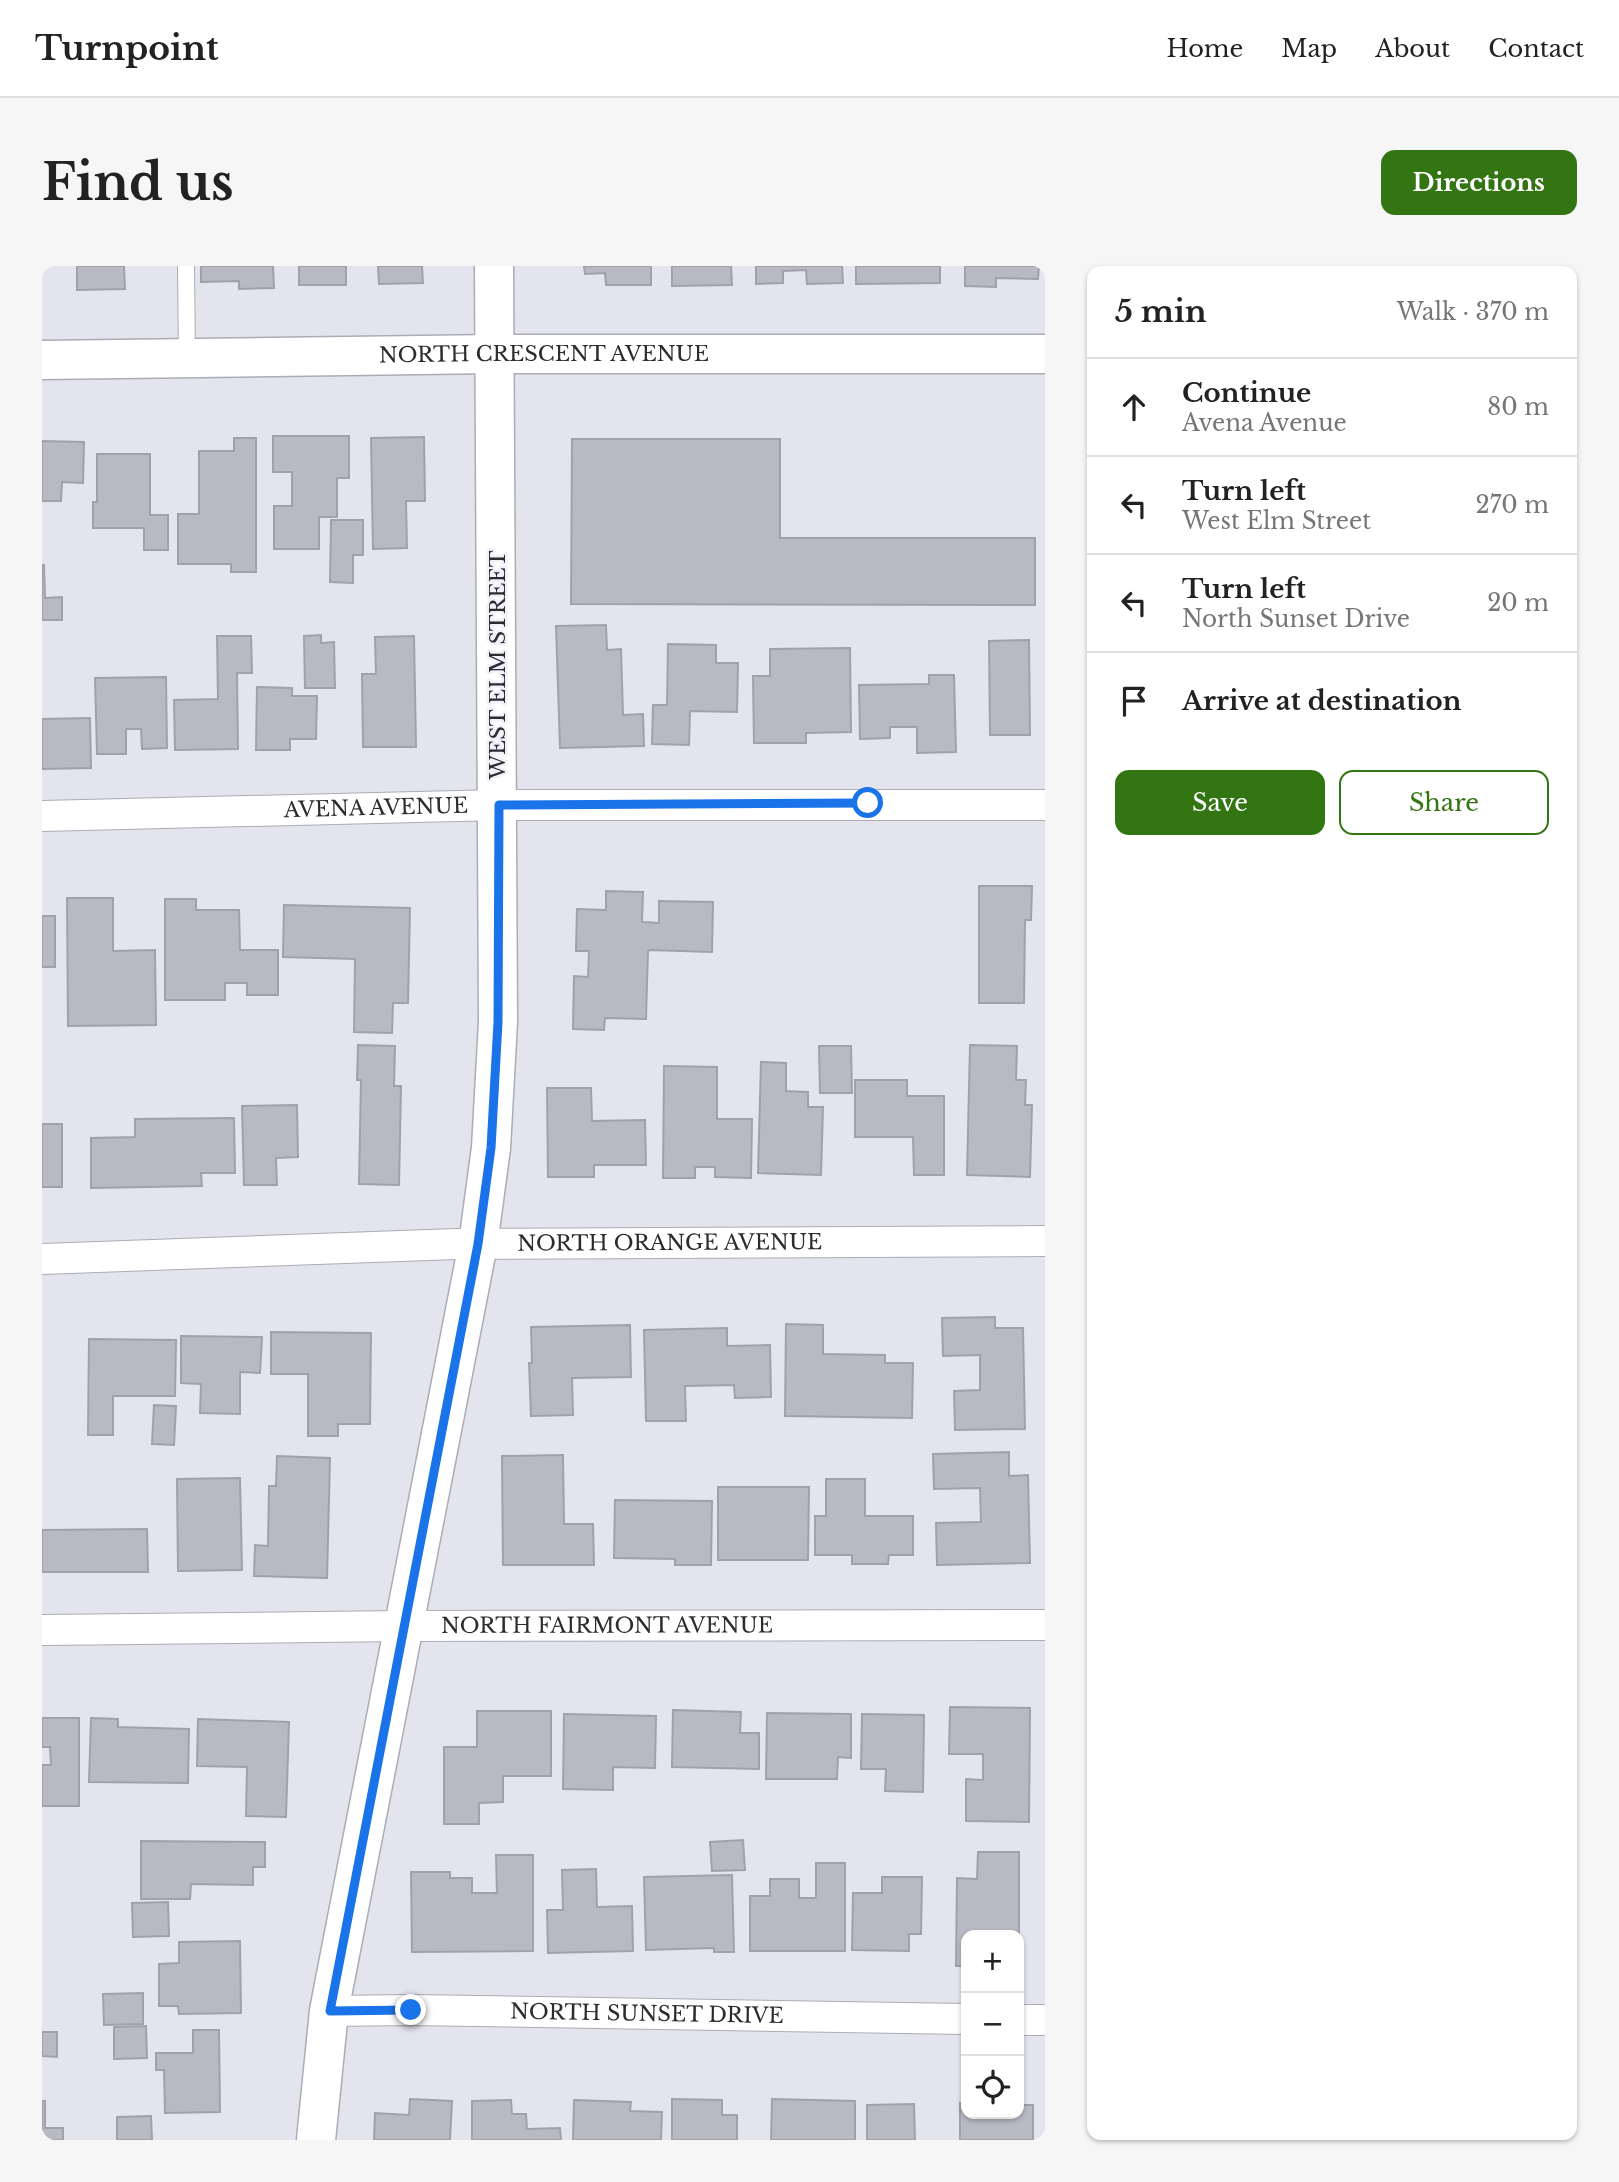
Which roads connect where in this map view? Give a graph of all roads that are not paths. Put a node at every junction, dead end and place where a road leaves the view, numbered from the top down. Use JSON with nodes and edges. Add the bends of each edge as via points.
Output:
{"nodes":[{"id":1,"x":187,"y":266,"type":"edge"},
{"id":2,"x":494,"y":266,"type":"edge"},
{"id":3,"x":495,"y":354,"type":"junction"},
{"id":4,"x":1045,"y":354,"type":"edge"},
{"id":5,"x":187,"y":358,"type":"junction"},
{"id":6,"x":42,"y":360,"type":"edge"},
{"id":7,"x":499,"y":805,"type":"junction"},
{"id":8,"x":1045,"y":805,"type":"edge"},
{"id":9,"x":42,"y":816,"type":"edge"},
{"id":10,"x":1045,"y":1241,"type":"edge"},
{"id":11,"x":478,"y":1244,"type":"junction"},
{"id":12,"x":42,"y":1259,"type":"edge"},
{"id":13,"x":1045,"y":1625,"type":"edge"},
{"id":14,"x":403,"y":1626,"type":"junction"},
{"id":15,"x":42,"y":1630,"type":"edge"},
{"id":16,"x":330,"y":2011,"type":"junction"},
{"id":17,"x":961,"y":2019,"type":"edge"},
{"id":18,"x":1024,"y":2020,"type":"edge"},
{"id":19,"x":1045,"y":2020,"type":"edge"},
{"id":20,"x":316,"y":2140,"type":"edge"}],
"edges":[{"from":1,"to":5,"type":"lane"},
{"from":2,"to":3,"type":"street","name":"WEST ELM STREET"},
{"from":3,"to":4,"type":"street","name":"NORTH CRESCENT AVENUE"},
{"from":3,"to":5,"type":"street","name":"NORTH CRESCENT AVENUE"},
{"from":3,"to":7,"type":"street","name":"WEST ELM STREET"},
{"from":5,"to":6,"type":"street","name":"NORTH CRESCENT AVENUE"},
{"from":7,"to":8,"type":"street","name":"AVENA AVENUE"},
{"from":7,"to":9,"type":"street","name":"AVENA AVENUE"},
{"from":7,"to":11,"type":"street","name":"WEST ELM STREET","via":[[498,1022],[491,1148]]},
{"from":10,"to":11,"type":"street","name":"NORTH ORANGE AVENUE"},
{"from":11,"to":12,"type":"street","name":"NORTH ORANGE AVENUE"},
{"from":11,"to":14,"type":"street","name":"WEST ELM STREET"},
{"from":13,"to":14,"type":"street","name":"NORTH FAIRMONT AVENUE"},
{"from":14,"to":15,"type":"street","name":"NORTH FAIRMONT AVENUE"},
{"from":14,"to":16,"type":"street","name":"WEST ELM STREET"},
{"from":16,"to":17,"type":"street","name":"NORTH SUNSET DRIVE"},
{"from":16,"to":20,"type":"street","name":"WEST ELM STREET"},
{"from":18,"to":19,"type":"street"}]}
